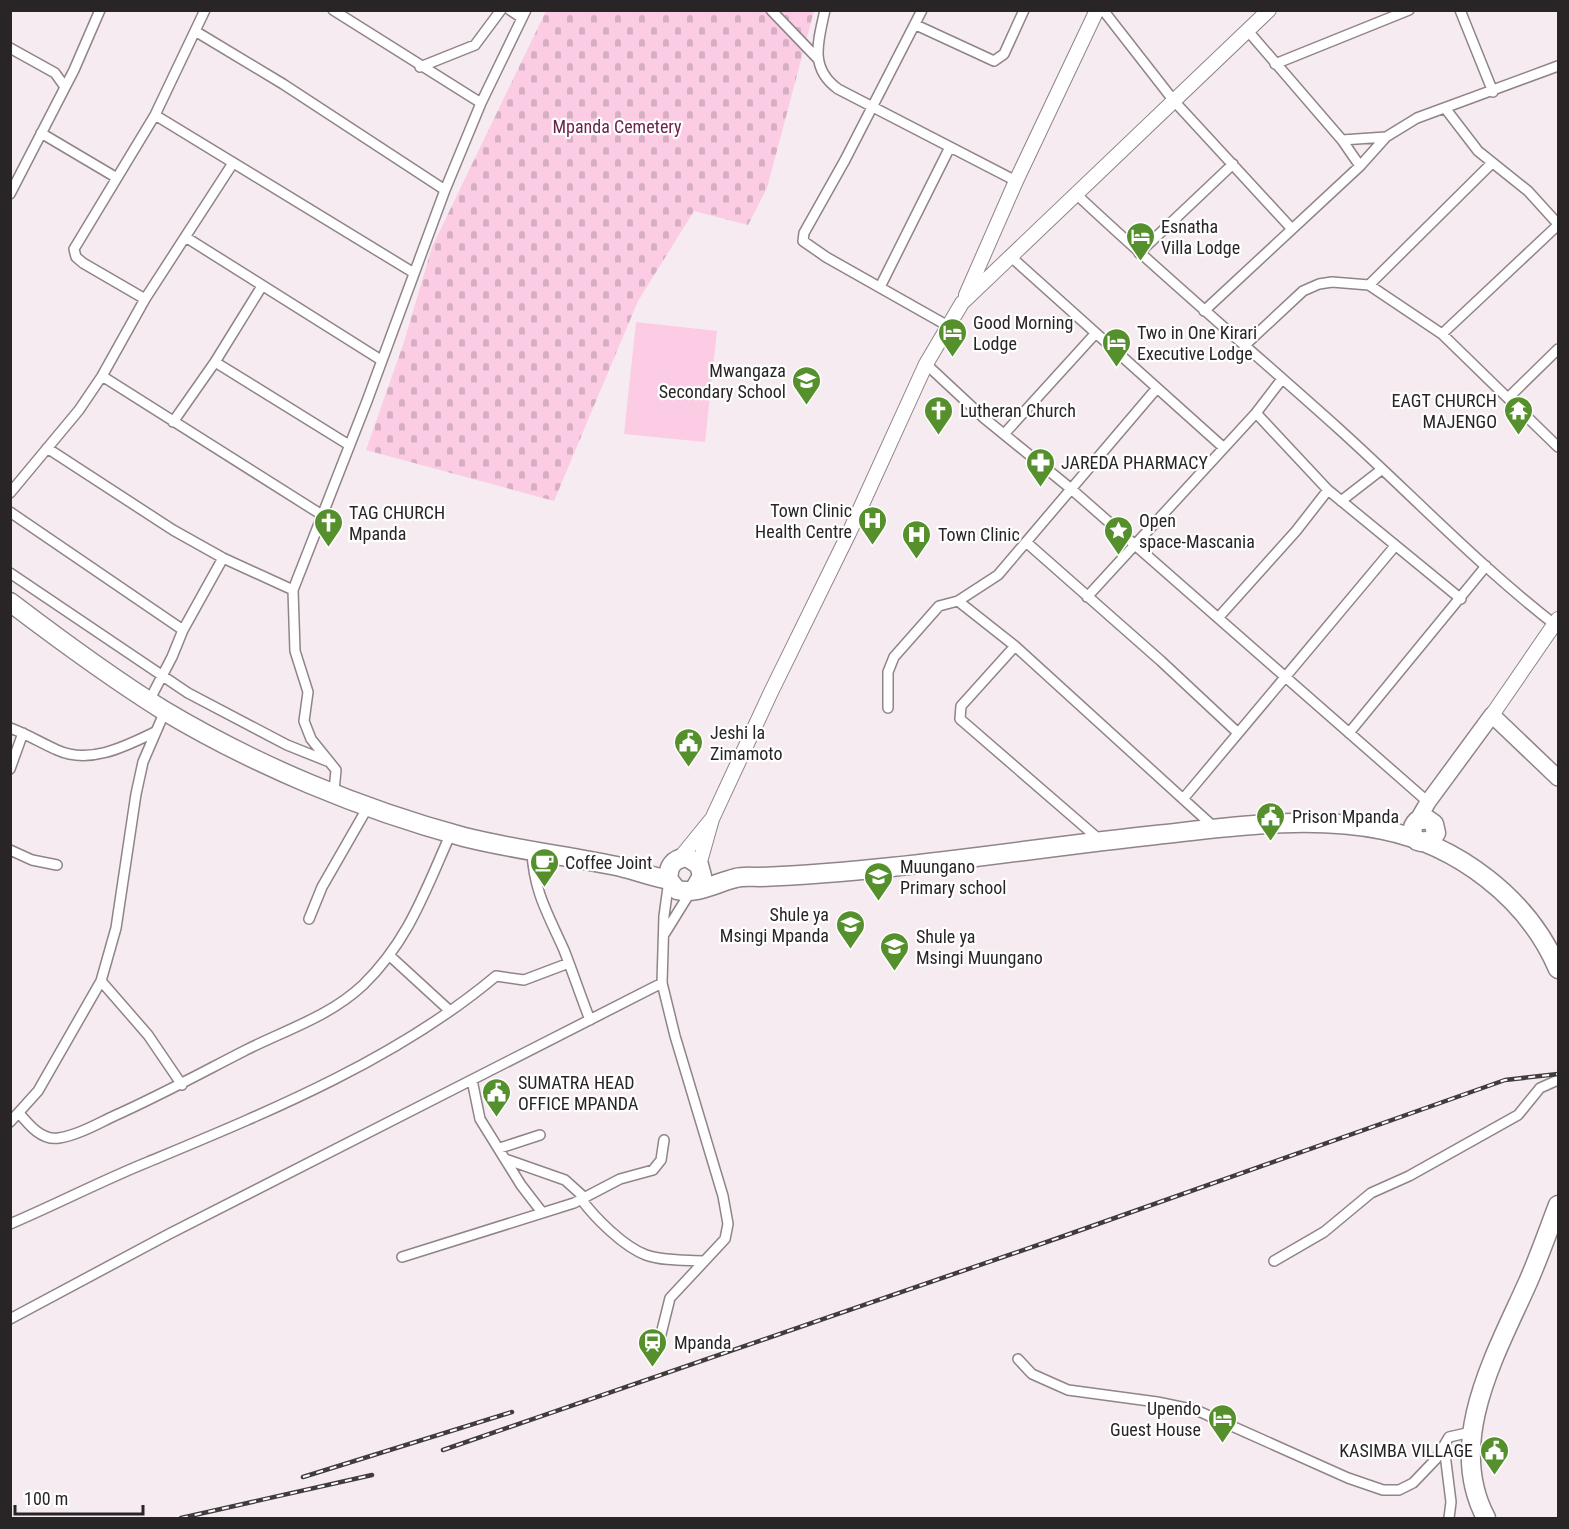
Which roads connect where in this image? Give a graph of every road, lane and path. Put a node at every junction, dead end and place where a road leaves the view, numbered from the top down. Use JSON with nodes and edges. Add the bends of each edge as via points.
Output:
{"nodes":[{"id":1,"x":100,"y":10,"type":"edge"},
{"id":2,"x":205,"y":10,"type":"edge"},
{"id":3,"x":333,"y":10,"type":"edge"},
{"id":4,"x":501,"y":10,"type":"edge"},
{"id":5,"x":510,"y":10,"type":"edge"},
{"id":6,"x":771,"y":10,"type":"edge"},
{"id":7,"x":825,"y":10,"type":"edge"},
{"id":8,"x":922,"y":10,"type":"edge"},
{"id":9,"x":1024,"y":10,"type":"edge"},
{"id":10,"x":1097,"y":10,"type":"edge"},
{"id":11,"x":1103,"y":10,"type":"edge"},
{"id":12,"x":1269,"y":10,"type":"edge"},
{"id":13,"x":1409,"y":10,"type":"edge"},
{"id":14,"x":1460,"y":10,"type":"edge"},
{"id":15,"x":524,"y":14,"type":"edge"},
{"id":16,"x":916,"y":24,"type":"junction"},
{"id":17,"x":1248,"y":31,"type":"junction"},
{"id":18,"x":195,"y":32,"type":"junction"},
{"id":19,"x":10,"y":48,"type":"edge"},
{"id":20,"x":818,"y":60,"type":"junction"},
{"id":21,"x":1275,"y":64,"type":"junction"},
{"id":22,"x":1558,"y":66,"type":"edge"},
{"id":23,"x":420,"y":67,"type":"junction"},
{"id":24,"x":74,"y":70,"type":"junction"},
{"id":25,"x":55,"y":74,"type":"junction"},
{"id":26,"x":65,"y":87,"type":"junction"},
{"id":27,"x":1493,"y":92,"type":"junction"},
{"id":28,"x":1174,"y":101,"type":"junction"},
{"id":29,"x":481,"y":103,"type":"junction"},
{"id":30,"x":873,"y":107,"type":"junction"},
{"id":31,"x":1445,"y":108,"type":"junction"},
{"id":32,"x":155,"y":115,"type":"junction"},
{"id":33,"x":41,"y":133,"type":"junction"},
{"id":34,"x":1386,"y":137,"type":"junction"},
{"id":35,"x":1342,"y":140,"type":"junction"},
{"id":36,"x":950,"y":147,"type":"junction"},
{"id":37,"x":233,"y":163,"type":"junction"},
{"id":38,"x":1492,"y":163,"type":"junction"},
{"id":39,"x":1233,"y":164,"type":"junction"},
{"id":40,"x":1360,"y":166,"type":"junction"},
{"id":41,"x":117,"y":178,"type":"junction"},
{"id":42,"x":1016,"y":181,"type":"junction"},
{"id":43,"x":445,"y":190,"type":"junction"},
{"id":44,"x":10,"y":194,"type":"edge"},
{"id":45,"x":1075,"y":194,"type":"junction"},
{"id":46,"x":1558,"y":225,"type":"edge"},
{"id":47,"x":1292,"y":229,"type":"junction"},
{"id":48,"x":187,"y":238,"type":"junction"},
{"id":49,"x":1139,"y":253,"type":"junction"},
{"id":50,"x":1010,"y":256,"type":"junction"},
{"id":51,"x":414,"y":273,"type":"junction"},
{"id":52,"x":1369,"y":285,"type":"junction"},
{"id":53,"x":262,"y":286,"type":"junction"},
{"id":54,"x":880,"y":287,"type":"junction"},
{"id":55,"x":145,"y":299,"type":"junction"},
{"id":56,"x":962,"y":303,"type":"junction"},
{"id":57,"x":1204,"y":311,"type":"junction"},
{"id":58,"x":948,"y":326,"type":"junction"},
{"id":59,"x":1095,"y":334,"type":"junction"},
{"id":60,"x":1442,"y":334,"type":"junction"},
{"id":61,"x":1244,"y":346,"type":"junction"},
{"id":62,"x":1558,"y":348,"type":"edge"},
{"id":63,"x":381,"y":360,"type":"junction"},
{"id":64,"x":215,"y":362,"type":"junction"},
{"id":65,"x":926,"y":364,"type":"junction"},
{"id":66,"x":102,"y":376,"type":"junction"},
{"id":67,"x":1282,"y":379,"type":"junction"},
{"id":68,"x":1157,"y":388,"type":"junction"},
{"id":69,"x":1509,"y":397,"type":"junction"},
{"id":70,"x":1256,"y":413,"type":"junction"},
{"id":71,"x":173,"y":422,"type":"junction"},
{"id":72,"x":1005,"y":434,"type":"junction"},
{"id":73,"x":349,"y":445,"type":"junction"},
{"id":74,"x":1558,"y":447,"type":"edge"},
{"id":75,"x":47,"y":448,"type":"junction"},
{"id":76,"x":1224,"y":448,"type":"junction"},
{"id":77,"x":1381,"y":470,"type":"junction"},
{"id":78,"x":1070,"y":488,"type":"junction"},
{"id":79,"x":1328,"y":490,"type":"junction"},
{"id":80,"x":10,"y":493,"type":"edge"},
{"id":81,"x":1341,"y":501,"type":"junction"},
{"id":82,"x":10,"y":512,"type":"edge"},
{"id":83,"x":322,"y":515,"type":"junction"},
{"id":84,"x":1026,"y":542,"type":"junction"},
{"id":85,"x":1136,"y":545,"type":"junction"},
{"id":86,"x":1395,"y":546,"type":"junction"},
{"id":87,"x":223,"y":558,"type":"junction"},
{"id":88,"x":1486,"y":566,"type":"junction"},
{"id":89,"x":10,"y":573,"type":"edge"},
{"id":90,"x":293,"y":590,"type":"junction"},
{"id":91,"x":1088,"y":597,"type":"junction"},
{"id":92,"x":1461,"y":599,"type":"junction"},
{"id":93,"x":958,"y":601,"type":"junction"},
{"id":94,"x":10,"y":602,"type":"edge"},
{"id":95,"x":1218,"y":618,"type":"junction"},
{"id":96,"x":1557,"y":624,"type":"edge"},
{"id":97,"x":183,"y":630,"type":"junction"},
{"id":98,"x":1014,"y":646,"type":"junction"},
{"id":99,"x":162,"y":677,"type":"junction"},
{"id":100,"x":1285,"y":677,"type":"junction"},
{"id":101,"x":148,"y":700,"type":"junction"},
{"id":102,"x":888,"y":708,"type":"dead end"},
{"id":103,"x":165,"y":711,"type":"junction"},
{"id":104,"x":1492,"y":715,"type":"junction"},
{"id":105,"x":10,"y":728,"type":"edge"},
{"id":106,"x":155,"y":732,"type":"junction"},
{"id":107,"x":1237,"y":732,"type":"junction"},
{"id":108,"x":23,"y":733,"type":"junction"},
{"id":109,"x":1349,"y":733,"type":"junction"},
{"id":110,"x":330,"y":762,"type":"junction"},
{"id":111,"x":10,"y":770,"type":"edge"},
{"id":112,"x":1558,"y":778,"type":"edge"},
{"id":113,"x":334,"y":792,"type":"junction"},
{"id":114,"x":1432,"y":796,"type":"junction"},
{"id":115,"x":1183,"y":799,"type":"junction"},
{"id":116,"x":369,"y":805,"type":"junction"},
{"id":117,"x":712,"y":819,"type":"junction"},
{"id":118,"x":1215,"y":828,"type":"junction"},
{"id":119,"x":1423,"y":830,"type":"junction"},
{"id":120,"x":451,"y":833,"type":"junction"},
{"id":121,"x":1101,"y":841,"type":"junction"},
{"id":122,"x":10,"y":850,"type":"edge"},
{"id":123,"x":532,"y":852,"type":"junction"},
{"id":124,"x":677,"y":859,"type":"junction"},
{"id":125,"x":57,"y":865,"type":"dead end"},
{"id":126,"x":700,"y":866,"type":"junction"},
{"id":127,"x":623,"y":867,"type":"junction"},
{"id":128,"x":736,"y":878,"type":"junction"},
{"id":129,"x":669,"y":880,"type":"junction"},
{"id":130,"x":693,"y":890,"type":"junction"},
{"id":131,"x":309,"y":919,"type":"dead end"},
{"id":132,"x":664,"y":935,"type":"junction"},
{"id":133,"x":390,"y":956,"type":"junction"},
{"id":134,"x":569,"y":963,"type":"junction"},
{"id":135,"x":1558,"y":969,"type":"edge"},
{"id":136,"x":101,"y":981,"type":"junction"},
{"id":137,"x":662,"y":983,"type":"junction"},
{"id":138,"x":450,"y":1011,"type":"junction"},
{"id":139,"x":590,"y":1020,"type":"junction"},
{"id":140,"x":472,"y":1080,"type":"junction"},
{"id":141,"x":1558,"y":1080,"type":"edge"},
{"id":142,"x":182,"y":1085,"type":"junction"},
{"id":143,"x":19,"y":1113,"type":"junction"},
{"id":144,"x":10,"y":1122,"type":"edge"},
{"id":145,"x":540,"y":1135,"type":"dead end"},
{"id":146,"x":664,"y":1140,"type":"dead end"},
{"id":147,"x":500,"y":1148,"type":"junction"},
{"id":148,"x":508,"y":1160,"type":"junction"},
{"id":149,"x":583,"y":1198,"type":"junction"},
{"id":150,"x":1558,"y":1205,"type":"edge"},
{"id":151,"x":541,"y":1211,"type":"junction"},
{"id":152,"x":10,"y":1224,"type":"edge"},
{"id":153,"x":402,"y":1257,"type":"dead end"},
{"id":154,"x":703,"y":1261,"type":"junction"},
{"id":155,"x":1274,"y":1261,"type":"dead end"},
{"id":156,"x":10,"y":1319,"type":"edge"},
{"id":157,"x":658,"y":1346,"type":"dead end"},
{"id":158,"x":1018,"y":1359,"type":"dead end"},
{"id":159,"x":1472,"y":1432,"type":"junction"},
{"id":160,"x":1444,"y":1446,"type":"junction"},
{"id":161,"x":1449,"y":1518,"type":"edge"},
{"id":162,"x":1486,"y":1518,"type":"edge"}],
"edges":[{"from":1,"to":24,"type":"street"},
{"from":2,"to":18,"type":"street"},
{"from":3,"to":23,"type":"street"},
{"from":4,"to":23,"type":"street","via":[[475,45]]},
{"from":5,"to":15,"type":"street"},
{"from":6,"to":20,"type":"street"},
{"from":7,"to":20,"type":"street"},
{"from":8,"to":16,"type":"street"},
{"from":9,"to":16,"type":"street","via":[[1004,54],[994,61]]},
{"from":10,"to":42,"type":"street"},
{"from":11,"to":28,"type":"street"},
{"from":12,"to":17,"type":"street"},
{"from":13,"to":21,"type":"street"},
{"from":14,"to":27,"type":"street"},
{"from":15,"to":29,"type":"street"},
{"from":16,"to":30,"type":"street"},
{"from":17,"to":21,"type":"street"},
{"from":17,"to":28,"type":"street"},
{"from":18,"to":32,"type":"street"},
{"from":18,"to":43,"type":"street","via":[[283,84]]},
{"from":19,"to":25,"type":"street"},
{"from":20,"to":30,"type":"street","via":[[826,80]]},
{"from":21,"to":35,"type":"street"},
{"from":22,"to":27,"type":"street"},
{"from":23,"to":29,"type":"street"},
{"from":24,"to":25,"type":"street"},
{"from":24,"to":26,"type":"street"},
{"from":25,"to":26,"type":"street"},
{"from":26,"to":33,"type":"street"},
{"from":27,"to":31,"type":"street"},
{"from":28,"to":39,"type":"street"},
{"from":28,"to":45,"type":"street"},
{"from":29,"to":43,"type":"street"},
{"from":30,"to":36,"type":"street"},
{"from":30,"to":54,"type":"street","via":[[804,232],[803,241]]},
{"from":31,"to":34,"type":"street"},
{"from":31,"to":38,"type":"street"},
{"from":32,"to":37,"type":"street"},
{"from":32,"to":41,"type":"street"},
{"from":33,"to":41,"type":"street"},
{"from":33,"to":44,"type":"street"},
{"from":34,"to":35,"type":"street"},
{"from":34,"to":40,"type":"street"},
{"from":35,"to":40,"type":"street"},
{"from":36,"to":42,"type":"street"},
{"from":36,"to":54,"type":"street"},
{"from":37,"to":48,"type":"street"},
{"from":37,"to":51,"type":"street"},
{"from":38,"to":46,"type":"street","via":[[1528,191]]},
{"from":38,"to":52,"type":"street"},
{"from":39,"to":47,"type":"street"},
{"from":39,"to":49,"type":"street"},
{"from":40,"to":47,"type":"street"},
{"from":41,"to":55,"type":"street","via":[[79,238],[74,254]]},
{"from":42,"to":56,"type":"street"},
{"from":43,"to":51,"type":"street"},
{"from":45,"to":49,"type":"street"},
{"from":45,"to":50,"type":"street"},
{"from":46,"to":60,"type":"street"},
{"from":47,"to":57,"type":"street"},
{"from":48,"to":53,"type":"street"},
{"from":48,"to":55,"type":"street"},
{"from":49,"to":57,"type":"street"},
{"from":50,"to":56,"type":"street"},
{"from":50,"to":59,"type":"street"},
{"from":51,"to":63,"type":"street"},
{"from":52,"to":60,"type":"street"},
{"from":52,"to":61,"type":"street","via":[[1332,282],[1303,291]]},
{"from":53,"to":63,"type":"street"},
{"from":53,"to":64,"type":"street"},
{"from":54,"to":58,"type":"street"},
{"from":55,"to":66,"type":"street"},
{"from":56,"to":58,"type":"street"},
{"from":57,"to":61,"type":"street"},
{"from":58,"to":65,"type":"street"},
{"from":59,"to":68,"type":"street"},
{"from":59,"to":72,"type":"street"},
{"from":60,"to":69,"type":"street"},
{"from":61,"to":67,"type":"street"},
{"from":62,"to":69,"type":"street"},
{"from":63,"to":73,"type":"street"},
{"from":64,"to":71,"type":"street"},
{"from":64,"to":73,"type":"street"},
{"from":65,"to":72,"type":"street"},
{"from":65,"to":117,"type":"street"},
{"from":66,"to":71,"type":"street"},
{"from":66,"to":75,"type":"street"},
{"from":67,"to":70,"type":"street"},
{"from":67,"to":77,"type":"street"},
{"from":68,"to":76,"type":"street"},
{"from":68,"to":78,"type":"street"},
{"from":69,"to":74,"type":"street"},
{"from":70,"to":76,"type":"street"},
{"from":70,"to":79,"type":"street"},
{"from":71,"to":83,"type":"street"},
{"from":72,"to":78,"type":"street"},
{"from":73,"to":83,"type":"street"},
{"from":75,"to":80,"type":"street"},
{"from":75,"to":87,"type":"street"},
{"from":76,"to":85,"type":"street"},
{"from":77,"to":81,"type":"street"},
{"from":77,"to":88,"type":"street"},
{"from":78,"to":84,"type":"street"},
{"from":78,"to":85,"type":"street"},
{"from":79,"to":81,"type":"street"},
{"from":79,"to":95,"type":"street"},
{"from":81,"to":86,"type":"street"},
{"from":82,"to":97,"type":"street"},
{"from":83,"to":90,"type":"street"},
{"from":84,"to":91,"type":"street"},
{"from":84,"to":93,"type":"street","via":[[998,575]]},
{"from":85,"to":91,"type":"street"},
{"from":85,"to":95,"type":"street"},
{"from":86,"to":92,"type":"street"},
{"from":86,"to":100,"type":"street"},
{"from":87,"to":90,"type":"street"},
{"from":87,"to":97,"type":"street"},
{"from":88,"to":92,"type":"street"},
{"from":88,"to":96,"type":"street"},
{"from":89,"to":99,"type":"street"},
{"from":90,"to":110,"type":"street","via":[[295,651],[308,692],[304,721],[311,739]]},
{"from":91,"to":107,"type":"street"},
{"from":92,"to":109,"type":"street"},
{"from":93,"to":98,"type":"street"},
{"from":93,"to":102,"type":"street","via":[[939,606],[894,657],[888,672]]},
{"from":94,"to":101,"type":"highway"},
{"from":95,"to":100,"type":"street"},
{"from":96,"to":104,"type":"street"},
{"from":97,"to":99,"type":"street"},
{"from":98,"to":115,"type":"street"},
{"from":98,"to":121,"type":"street","via":[[961,706],[960,719]]},
{"from":99,"to":101,"type":"street"},
{"from":99,"to":110,"type":"street","via":[[264,734]]},
{"from":100,"to":107,"type":"street"},
{"from":100,"to":109,"type":"street"},
{"from":101,"to":103,"type":"highway"},
{"from":103,"to":106,"type":"street"},
{"from":103,"to":113,"type":"highway","via":[[260,760]]},
{"from":104,"to":112,"type":"main road"},
{"from":104,"to":114,"type":"main road"},
{"from":105,"to":108,"type":"street"},
{"from":106,"to":108,"type":"street","via":[[114,750],[83,756],[57,750]]},
{"from":106,"to":136,"type":"street","via":[[136,794],[116,928]]},
{"from":107,"to":115,"type":"street"},
{"from":108,"to":111,"type":"street"},
{"from":109,"to":114,"type":"street"},
{"from":110,"to":113,"type":"street","via":[[336,770]]},
{"from":113,"to":116,"type":"highway"},
{"from":114,"to":119,"type":"main road"},
{"from":115,"to":118,"type":"street"},
{"from":116,"to":120,"type":"highway"},
{"from":116,"to":131,"type":"street","via":[[322,887]]},
{"from":117,"to":124,"type":"street"},
{"from":117,"to":126,"type":"street"},
{"from":118,"to":119,"type":"highway","via":[[1298,822]]},
{"from":118,"to":121,"type":"highway"},
{"from":119,"to":135,"type":"highway","via":[[1517,906]]},
{"from":120,"to":123,"type":"highway"},
{"from":120,"to":133,"type":"street","via":[[412,922]]},
{"from":121,"to":128,"type":"highway","via":[[870,869]]},
{"from":122,"to":125,"type":"street"},
{"from":123,"to":127,"type":"highway"},
{"from":123,"to":134,"type":"street","via":[[535,886]]},
{"from":124,"to":126,"type":"highway","via":[[694,860]]},
{"from":124,"to":127,"type":"highway"},
{"from":124,"to":129,"type":"highway","via":[[670,866]]},
{"from":126,"to":128,"type":"highway"},
{"from":126,"to":130,"type":"highway","via":[[701,881]]},
{"from":127,"to":129,"type":"highway"},
{"from":128,"to":130,"type":"highway"},
{"from":129,"to":130,"type":"highway","via":[[677,890]]},
{"from":129,"to":132,"type":"street"},
{"from":130,"to":132,"type":"street"},
{"from":132,"to":137,"type":"street"},
{"from":133,"to":138,"type":"street"},
{"from":133,"to":142,"type":"street","via":[[363,985],[326,1012]]},
{"from":134,"to":138,"type":"street","via":[[524,980],[496,975]]},
{"from":134,"to":139,"type":"street"},
{"from":136,"to":142,"type":"street","via":[[148,1035]]},
{"from":136,"to":143,"type":"street","via":[[50,1072]]},
{"from":137,"to":139,"type":"street"},
{"from":137,"to":154,"type":"street","via":[[728,1224],[725,1239]]},
{"from":138,"to":152,"type":"street","via":[[274,1109]]},
{"from":139,"to":140,"type":"street"},
{"from":140,"to":147,"type":"street","via":[[480,1119]]},
{"from":140,"to":156,"type":"street"},
{"from":141,"to":155,"type":"street","via":[[1540,1088],[1524,1110],[1510,1120],[1371,1193],[1324,1232]]},
{"from":142,"to":143,"type":"street","via":[[59,1138],[40,1134]]},
{"from":143,"to":144,"type":"street"},
{"from":145,"to":147,"type":"street"},
{"from":146,"to":149,"type":"street","via":[[661,1160],[654,1170],[620,1179]]},
{"from":147,"to":148,"type":"street"},
{"from":148,"to":149,"type":"street","via":[[565,1180]]},
{"from":148,"to":151,"type":"street"},
{"from":149,"to":151,"type":"street"},
{"from":149,"to":154,"type":"street","via":[[593,1216],[635,1250],[648,1256]]},
{"from":150,"to":159,"type":"highway","via":[[1499,1347]]},
{"from":151,"to":153,"type":"street"},
{"from":154,"to":157,"type":"street","via":[[670,1298]]},
{"from":158,"to":160,"type":"street","via":[[1032,1374],[1068,1390],[1196,1410],[1383,1490],[1399,1490],[1413,1484]]},
{"from":159,"to":160,"type":"street","via":[[1452,1435]]},
{"from":159,"to":162,"type":"highway","via":[[1472,1483]]},
{"from":160,"to":161,"type":"street","via":[[1451,1502]]}]}
